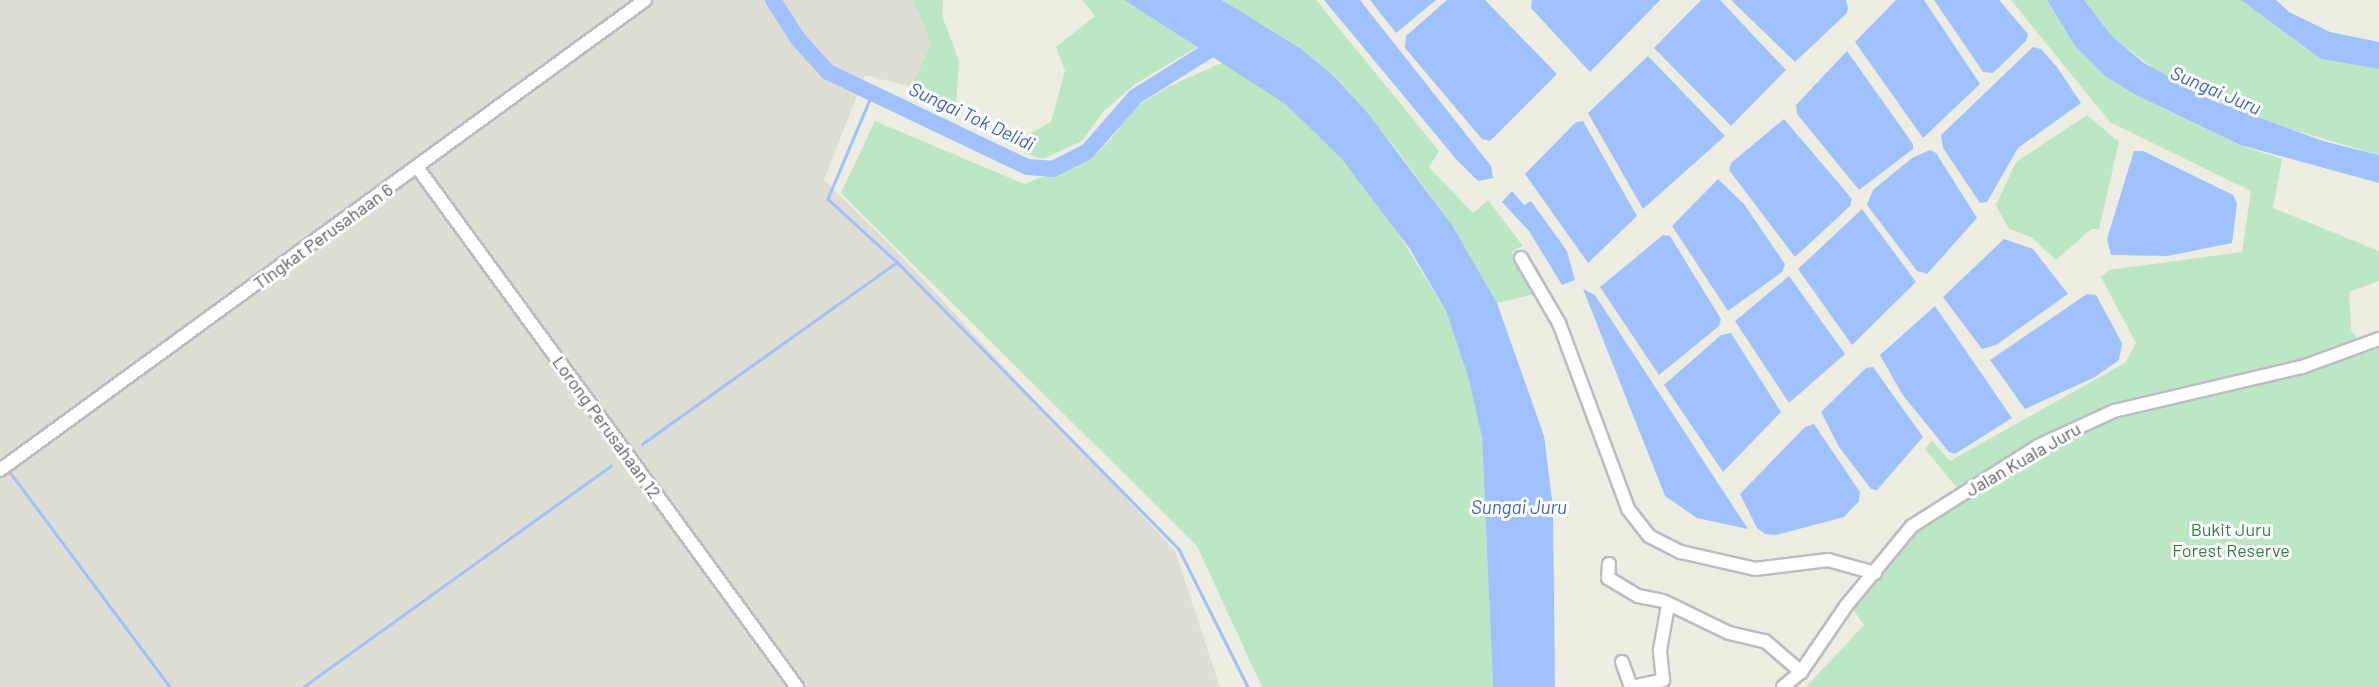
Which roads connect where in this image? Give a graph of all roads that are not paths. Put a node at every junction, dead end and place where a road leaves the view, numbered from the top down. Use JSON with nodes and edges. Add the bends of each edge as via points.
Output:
{"nodes":[{"id":1,"x":645,"y":0,"type":"edge"},
{"id":2,"x":417,"y":167,"type":"junction"},
{"id":3,"x":1521,"y":258,"type":"dead end"},
{"id":4,"x":2379,"y":339,"type":"edge"},
{"id":5,"x":0,"y":470,"type":"edge"},
{"id":6,"x":1609,"y":564,"type":"dead end"},
{"id":7,"x":1875,"y":573,"type":"junction"},
{"id":8,"x":1668,"y":605,"type":"junction"},
{"id":9,"x":1622,"y":662,"type":"dead end"},
{"id":10,"x":1801,"y":672,"type":"junction"},
{"id":11,"x":797,"y":687,"type":"edge"},
{"id":12,"x":1783,"y":687,"type":"edge"}],
"edges":[{"from":1,"to":2,"type":"street","name":"Tingkat Perusahaan 6"},
{"from":2,"to":5,"type":"street","name":"Tingkat Perusahaan 6"},
{"from":2,"to":11,"type":"street","name":"Lorong Perusahaan 12"},
{"from":3,"to":7,"type":"street","via":[[1559,323],[1628,509],[1648,536],[1681,552],[1755,569],[1828,561]]},
{"from":4,"to":7,"type":"street","name":"Jalan Kuala Juru","via":[[2302,367],[2146,402],[2091,421],[2038,446],[1912,526]]},
{"from":6,"to":8,"type":"street","via":[[1608,578],[1638,596]]},
{"from":7,"to":10,"type":"street","name":"Jalan Kuala Juru"},
{"from":8,"to":9,"type":"street","via":[[1660,650],[1662,680],[1631,687]]},
{"from":8,"to":10,"type":"street","via":[[1729,633],[1765,641]]},
{"from":10,"to":12,"type":"street","name":"Jalan Kuala Juru"}]}
